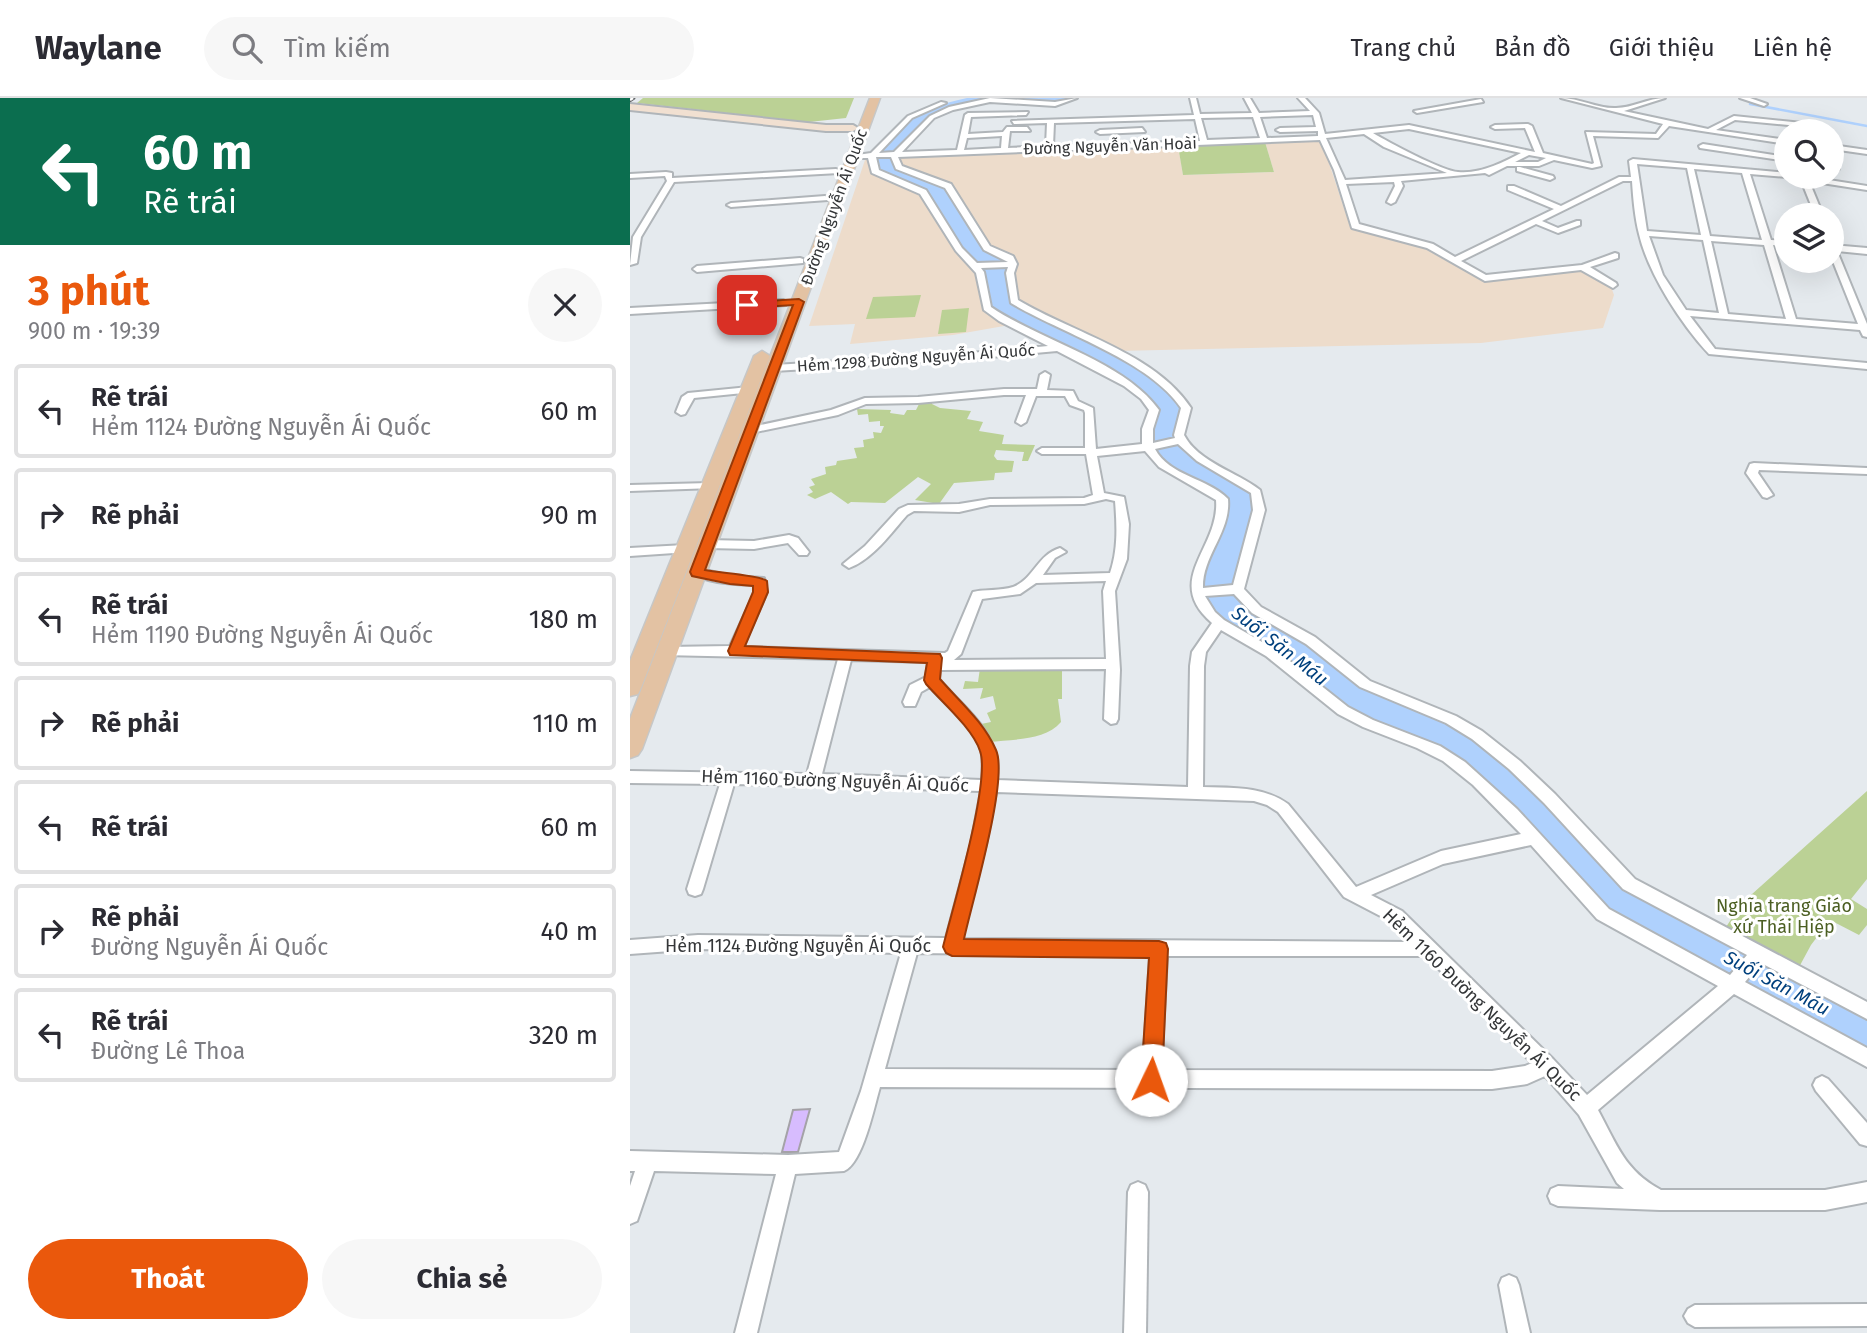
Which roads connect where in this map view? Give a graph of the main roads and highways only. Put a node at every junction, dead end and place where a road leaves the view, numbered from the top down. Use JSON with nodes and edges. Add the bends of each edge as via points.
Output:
{"nodes":[{"id":1,"x":864,"y":98,"type":"edge"},
{"id":2,"x":875,"y":98,"type":"edge"},
{"id":3,"x":630,"y":107,"type":"edge"},
{"id":4,"x":858,"y":128,"type":"junction"},
{"id":5,"x":791,"y":302,"type":"junction"},
{"id":6,"x":630,"y":688,"type":"edge"},
{"id":7,"x":630,"y":749,"type":"edge"}],
"edges":[{"from":1,"to":4,"type":"main road","name":"Đường Nguyễn Ái Quốc"},
{"from":2,"to":4,"type":"main road","name":"Đường Nguyễn Ái Quốc"},
{"from":3,"to":4,"type":"main road"},
{"from":4,"to":5,"type":"main road","name":"Đường Nguyễn Ái Quốc","via":[[800,261]]},
{"from":4,"to":5,"type":"main road","name":"Đường Nguyễn Ái Quốc","via":[[854,156]]},
{"from":5,"to":6,"type":"main road","name":"Đường Nguyễn Ái Quốc","via":[[749,390]]},
{"from":5,"to":7,"type":"main road","name":"Đường Nguyễn Ái Quốc","via":[[774,368]]}]}
